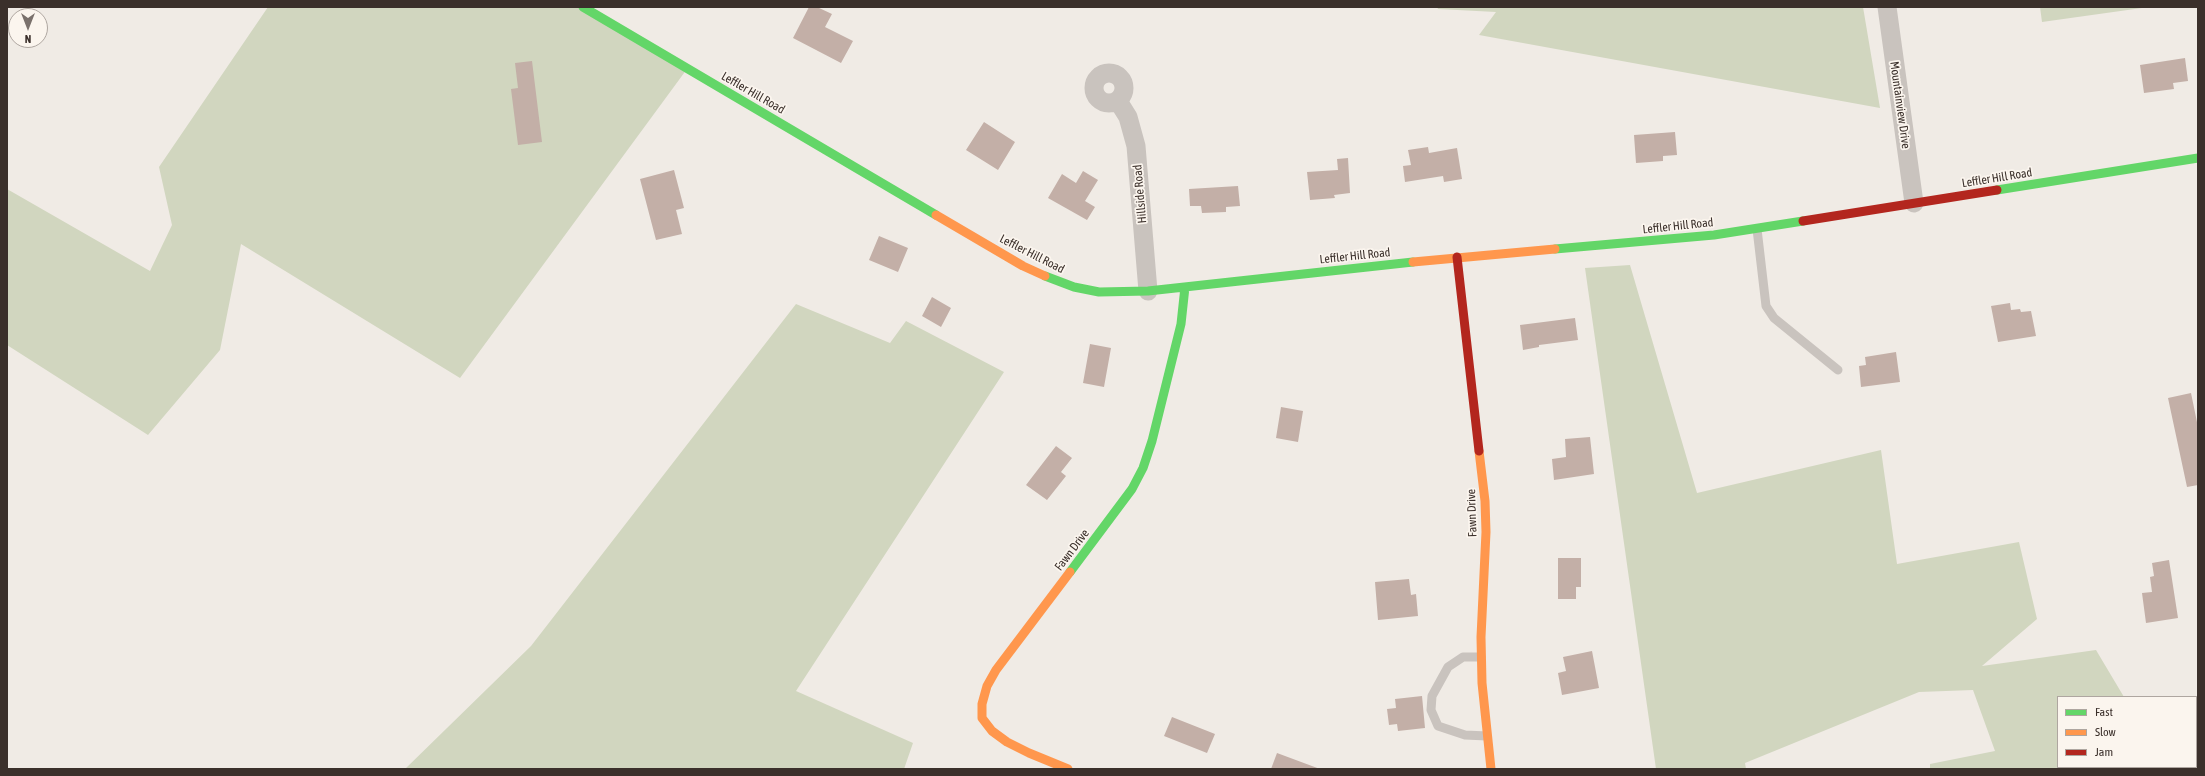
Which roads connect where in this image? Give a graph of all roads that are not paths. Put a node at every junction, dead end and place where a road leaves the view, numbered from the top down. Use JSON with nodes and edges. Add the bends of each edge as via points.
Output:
{"nodes":[{"id":1,"x":583,"y":7,"type":"edge"},
{"id":2,"x":1887,"y":7,"type":"edge"},
{"id":3,"x":1118,"y":101,"type":"dead end"},
{"id":4,"x":2198,"y":158,"type":"edge"},
{"id":5,"x":1914,"y":203,"type":"junction"},
{"id":6,"x":1757,"y":229,"type":"junction"},
{"id":7,"x":1457,"y":257,"type":"junction"},
{"id":8,"x":1185,"y":287,"type":"junction"},
{"id":9,"x":1148,"y":291,"type":"junction"},
{"id":10,"x":1838,"y":370,"type":"dead end"},
{"id":11,"x":1481,"y":657,"type":"junction"},
{"id":12,"x":1487,"y":736,"type":"junction"},
{"id":13,"x":1068,"y":769,"type":"edge"},
{"id":14,"x":1491,"y":769,"type":"edge"}],
"edges":[{"from":1,"to":9,"type":"street","name":"Leffler Hill Road","via":[[1023,266],[1049,278],[1099,292]]},
{"from":2,"to":5,"type":"street","name":"Mountainview Drive"},
{"from":3,"to":9,"type":"street","name":"Hillside Road","via":[[1128,117],[1136,146]]},
{"from":4,"to":5,"type":"street","name":"Leffler Hill Road"},
{"from":5,"to":6,"type":"street","name":"Leffler Hill Road"},
{"from":6,"to":7,"type":"street","name":"Leffler Hill Road","via":[[1657,241]]},
{"from":6,"to":10,"type":"lane","via":[[1766,306],[1774,318]]},
{"from":7,"to":8,"type":"street","name":"Leffler Hill Road"},
{"from":7,"to":11,"type":"street","name":"Fawn Drive","via":[[1486,532]]},
{"from":8,"to":9,"type":"street","name":"Leffler Hill Road"},
{"from":8,"to":13,"type":"street","name":"Fawn Drive","via":[[1181,324],[1143,468],[1114,514],[996,670],[987,686],[982,704],[982,718],[992,731],[1007,742]]},
{"from":11,"to":12,"type":"street","name":"Fawn Drive"},
{"from":11,"to":12,"type":"lane","via":[[1463,657],[1448,667],[1432,696],[1431,710],[1438,726],[1465,735]]},
{"from":12,"to":14,"type":"street","name":"Fawn Drive"}]}
